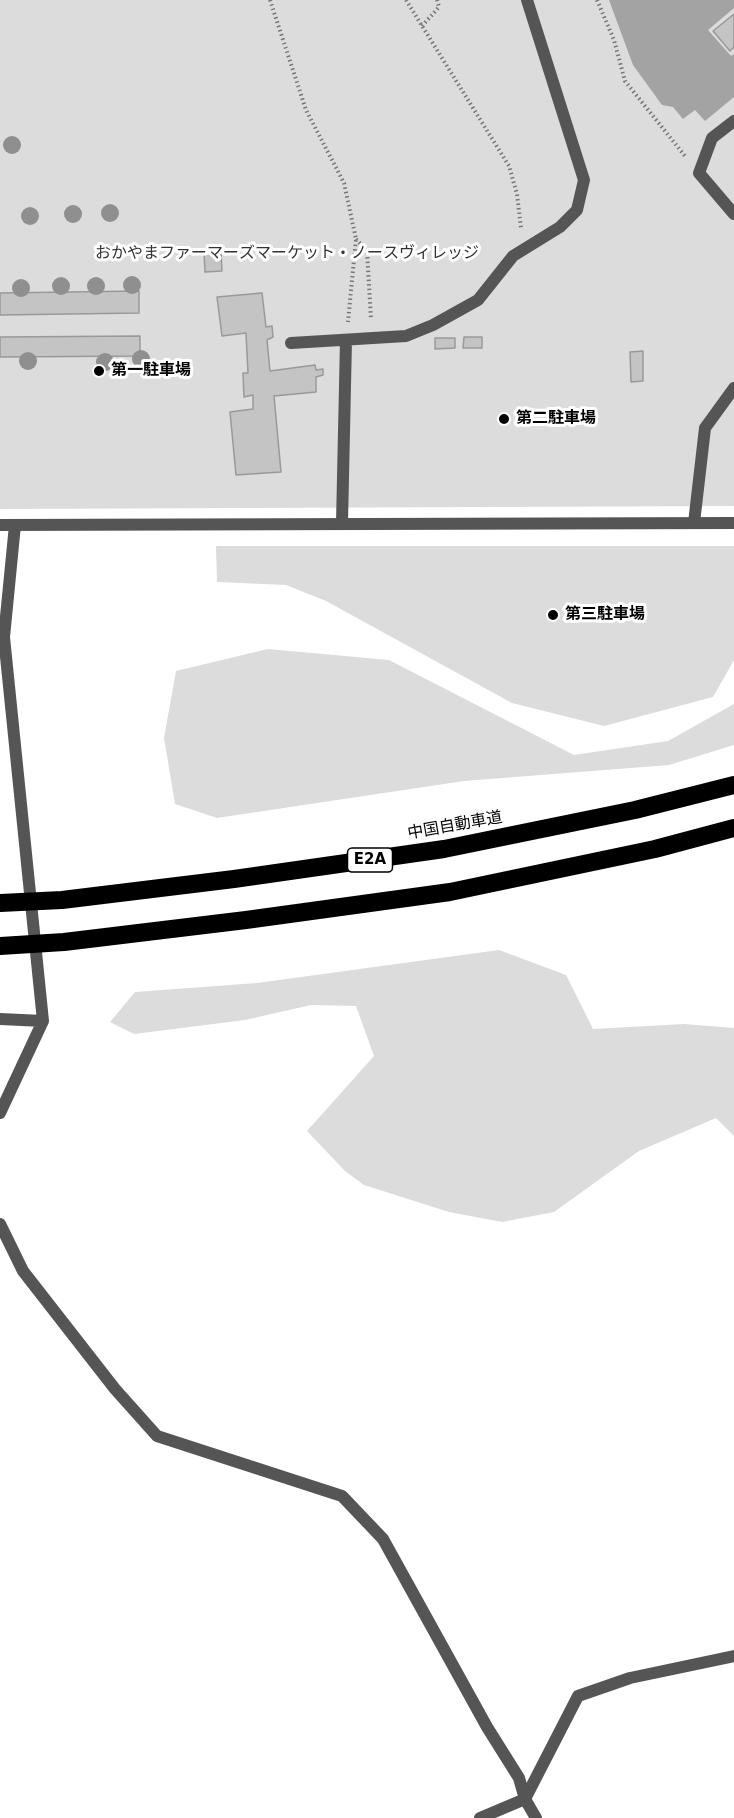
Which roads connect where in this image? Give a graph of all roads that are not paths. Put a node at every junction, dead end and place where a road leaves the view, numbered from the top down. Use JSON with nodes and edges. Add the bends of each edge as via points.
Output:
{"nodes":[{"id":1,"x":527,"y":0,"type":"edge"},
{"id":2,"x":734,"y":121,"type":"edge"},
{"id":3,"x":734,"y":214,"type":"edge"},
{"id":4,"x":346,"y":340,"type":"junction"},
{"id":5,"x":291,"y":343,"type":"dead end"},
{"id":6,"x":734,"y":388,"type":"edge"},
{"id":7,"x":694,"y":523,"type":"junction"},
{"id":8,"x":734,"y":523,"type":"edge"},
{"id":9,"x":342,"y":524,"type":"junction"},
{"id":10,"x":0,"y":525,"type":"edge"},
{"id":11,"x":15,"y":525,"type":"junction"},
{"id":12,"x":734,"y":785,"type":"edge"},
{"id":13,"x":734,"y":828,"type":"edge"},
{"id":14,"x":0,"y":903,"type":"edge"},
{"id":15,"x":0,"y":946,"type":"edge"},
{"id":16,"x":0,"y":1019,"type":"edge"},
{"id":17,"x":43,"y":1021,"type":"junction"},
{"id":18,"x":0,"y":1113,"type":"edge"},
{"id":19,"x":0,"y":1224,"type":"edge"},
{"id":20,"x":734,"y":1656,"type":"edge"},
{"id":21,"x":525,"y":1799,"type":"junction"},
{"id":22,"x":480,"y":1818,"type":"edge"},
{"id":23,"x":536,"y":1818,"type":"edge"}],
"edges":[{"from":1,"to":4,"type":"street","via":[[584,180],[577,210],[560,227],[513,256],[478,300],[406,336]]},
{"from":2,"to":3,"type":"street","via":[[712,138],[699,173]]},
{"from":4,"to":5,"type":"street"},
{"from":4,"to":9,"type":"street"},
{"from":6,"to":7,"type":"street","via":[[705,428]]},
{"from":7,"to":8,"type":"street"},
{"from":7,"to":9,"type":"street"},
{"from":9,"to":11,"type":"street"},
{"from":10,"to":11,"type":"street"},
{"from":11,"to":17,"type":"street","via":[[4,637]]},
{"from":12,"to":14,"type":"highway","name":"中国自動車道","number":"E2A","via":[[635,810],[444,849],[211,882],[62,900]]},
{"from":13,"to":15,"type":"highway","via":[[655,849],[450,892],[246,920]]},
{"from":16,"to":17,"type":"street"},
{"from":17,"to":18,"type":"street"},
{"from":19,"to":21,"type":"street","via":[[23,1271],[157,1436],[342,1496],[383,1539],[519,1778]]},
{"from":20,"to":21,"type":"street","via":[[630,1678],[578,1696]]},
{"from":21,"to":22,"type":"street"},
{"from":21,"to":23,"type":"street"}]}
